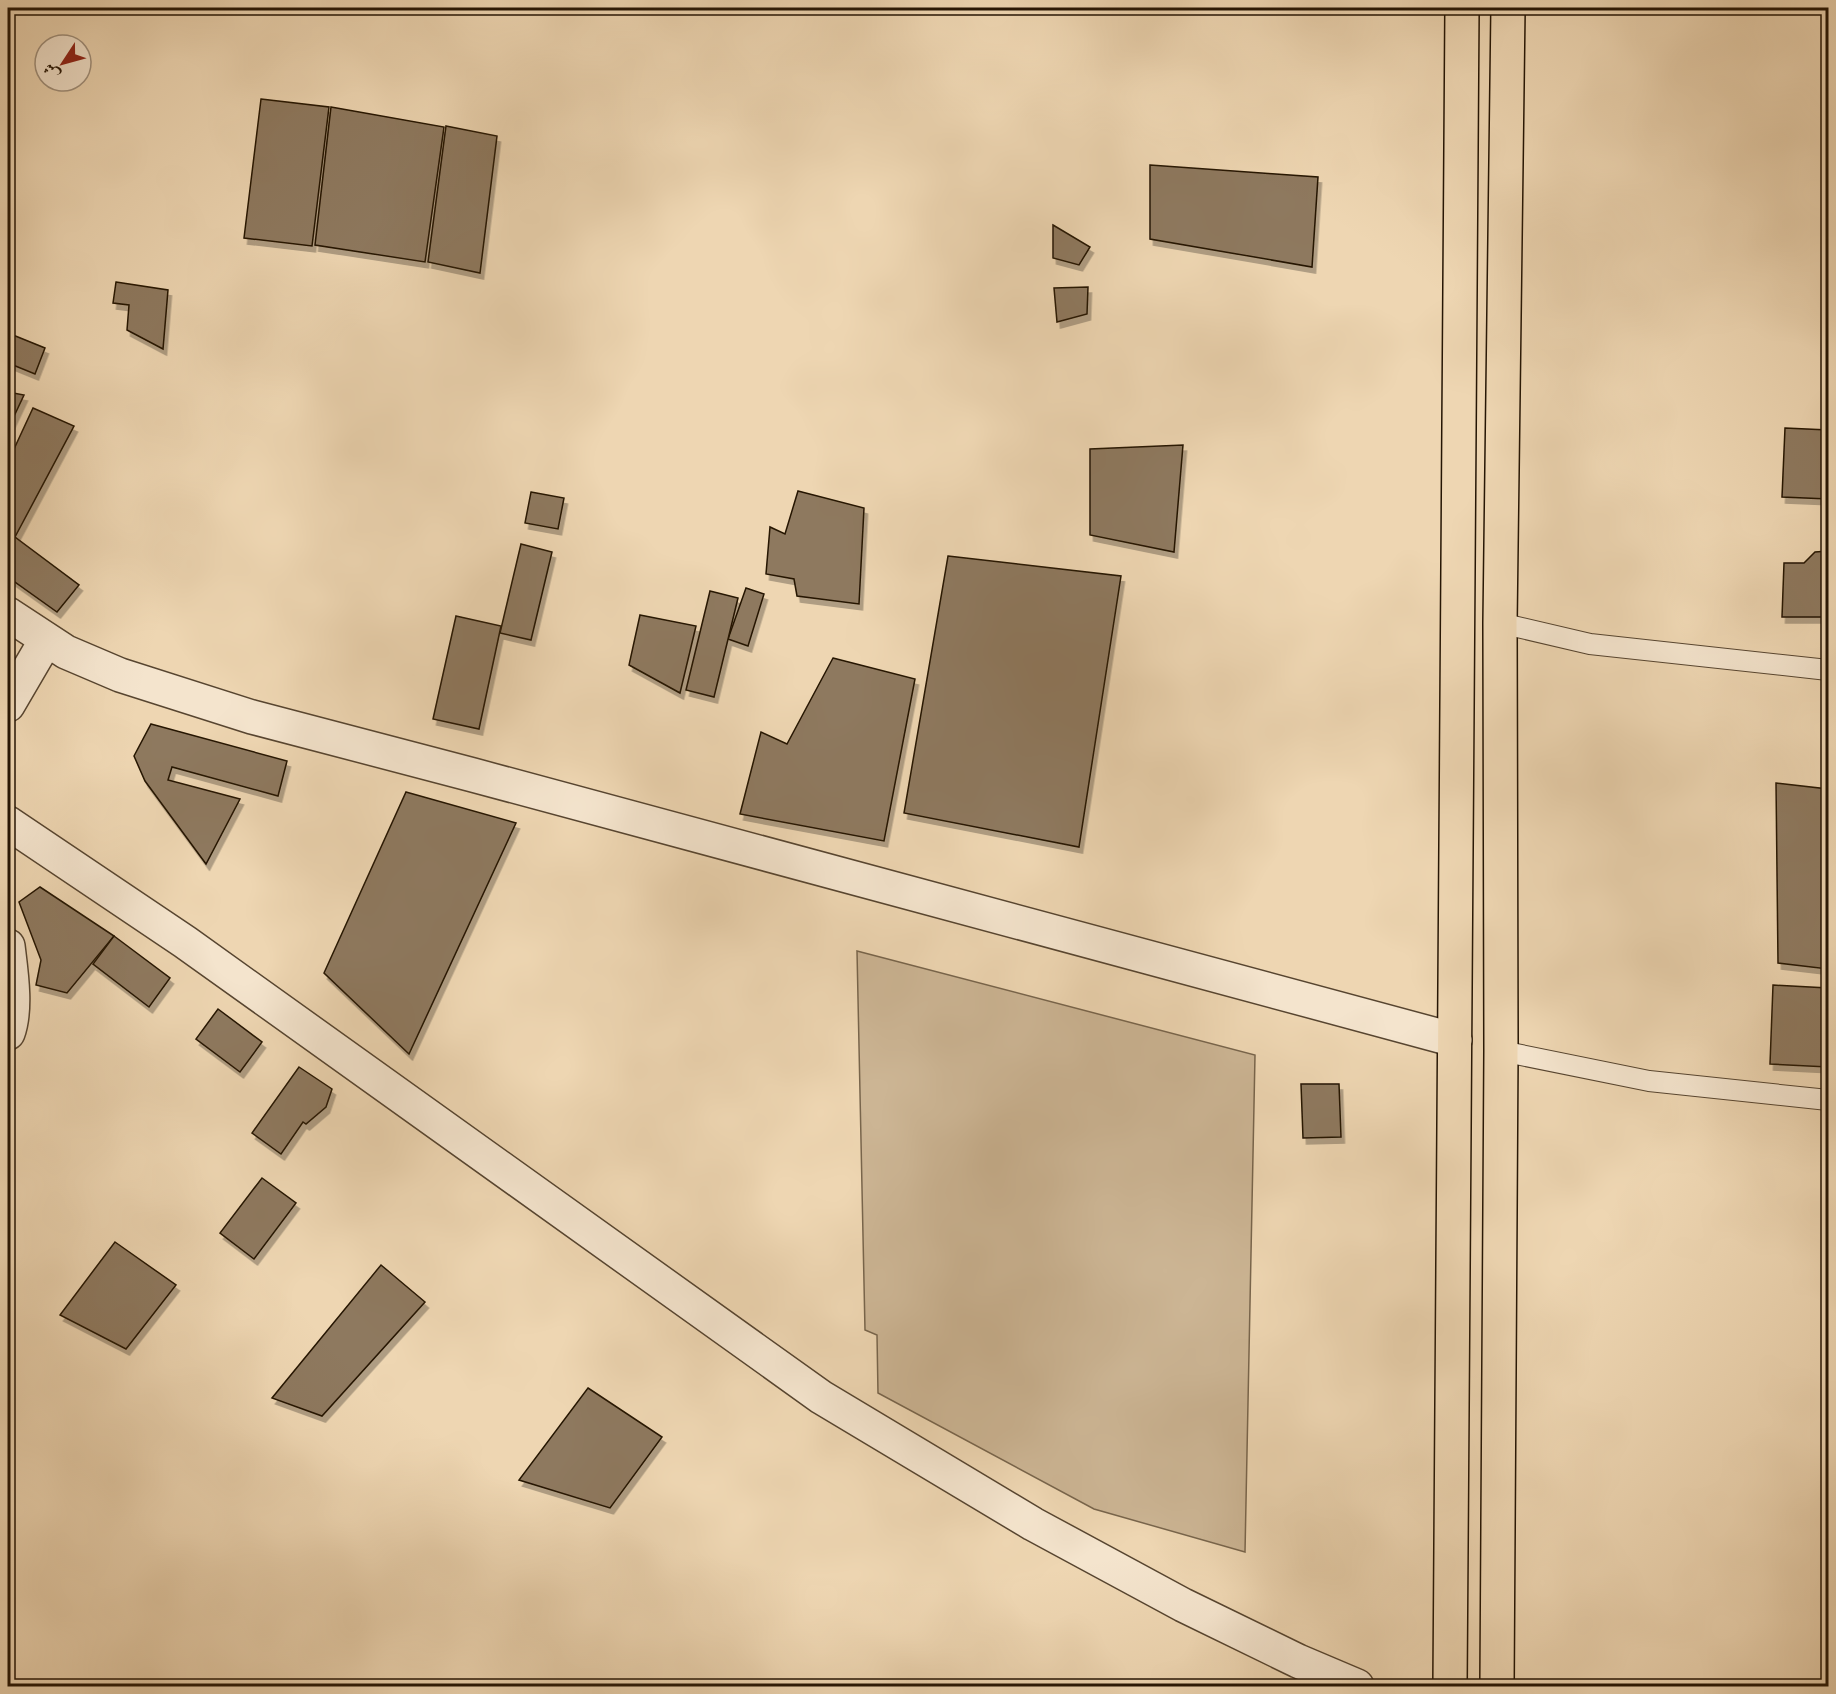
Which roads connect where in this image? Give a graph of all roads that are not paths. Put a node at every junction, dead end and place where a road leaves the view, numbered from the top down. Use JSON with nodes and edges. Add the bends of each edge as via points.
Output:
{"nodes":[{"id":1,"x":1462,"y":8,"type":"edge"},
{"id":2,"x":1508,"y":8,"type":"edge"},
{"id":3,"x":8,"y":614,"type":"edge"},
{"id":4,"x":1500,"y":622,"type":"junction"},
{"id":5,"x":46,"y":640,"type":"junction"},
{"id":6,"x":1828,"y":670,"type":"edge"},
{"id":7,"x":8,"y":705,"type":"edge"},
{"id":8,"x":8,"y":823,"type":"edge"},
{"id":9,"x":8,"y":946,"type":"edge"},
{"id":10,"x":8,"y":1033,"type":"edge"},
{"id":11,"x":1455,"y":1040,"type":"junction"},
{"id":12,"x":1501,"y":1051,"type":"junction"},
{"id":13,"x":1828,"y":1100,"type":"edge"},
{"id":14,"x":1357,"y":1686,"type":"edge"},
{"id":15,"x":1450,"y":1686,"type":"edge"},
{"id":16,"x":1497,"y":1686,"type":"edge"}],
"edges":[{"from":1,"to":11,"type":"highway"},
{"from":2,"to":4,"type":"highway"},
{"from":3,"to":5,"type":"street"},
{"from":4,"to":6,"type":"lane","via":[[1590,644]]},
{"from":4,"to":12,"type":"highway"},
{"from":5,"to":7,"type":"street"},
{"from":5,"to":11,"type":"street","via":[[120,675],[252,717]]},
{"from":8,"to":14,"type":"street","via":[[185,942],[821,1397],[1033,1524],[1173,1599]]},
{"from":9,"to":10,"type":"street","via":[[13,982]]},
{"from":11,"to":15,"type":"highway"},
{"from":12,"to":13,"type":"lane","via":[[1649,1080]]},
{"from":12,"to":16,"type":"highway"}]}
